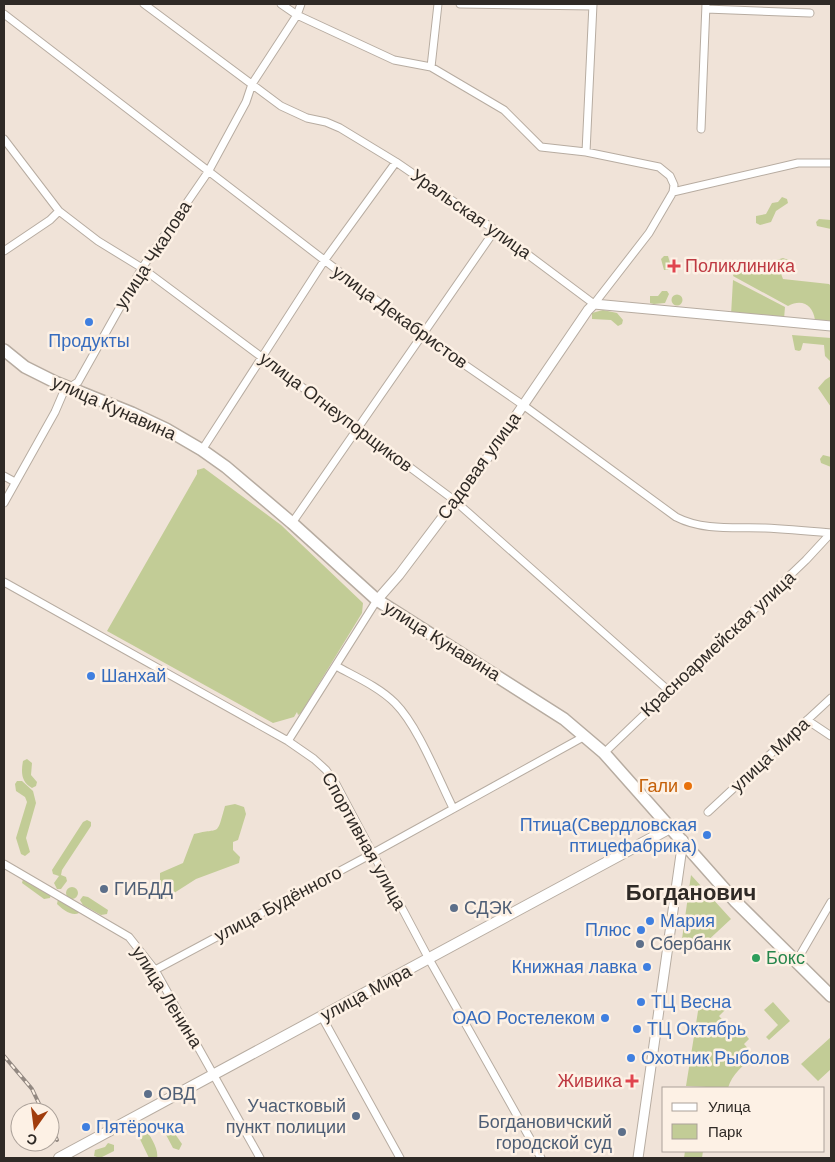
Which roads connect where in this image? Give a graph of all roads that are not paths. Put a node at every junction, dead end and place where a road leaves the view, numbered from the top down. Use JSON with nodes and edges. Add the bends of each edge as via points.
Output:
{"nodes":[{"id":1,"x":144,"y":4,"type":"edge"},
{"id":2,"x":281,"y":4,"type":"edge"},
{"id":3,"x":301,"y":4,"type":"edge"},
{"id":4,"x":438,"y":4,"type":"edge"},
{"id":5,"x":460,"y":4,"type":"edge"},
{"id":6,"x":593,"y":5,"type":"edge"},
{"id":7,"x":706,"y":6,"type":"edge"},
{"id":8,"x":810,"y":13,"type":"dead end"},
{"id":9,"x":4,"y":14,"type":"edge"},
{"id":10,"x":297,"y":15,"type":"junction"},
{"id":11,"x":431,"y":67,"type":"junction"},
{"id":12,"x":252,"y":84,"type":"junction"},
{"id":13,"x":701,"y":129,"type":"dead end"},
{"id":14,"x":4,"y":139,"type":"edge"},
{"id":15,"x":586,"y":152,"type":"junction"},
{"id":16,"x":396,"y":162,"type":"junction"},
{"id":17,"x":831,"y":163,"type":"edge"},
{"id":18,"x":208,"y":172,"type":"junction"},
{"id":19,"x":674,"y":192,"type":"junction"},
{"id":20,"x":59,"y":211,"type":"junction"},
{"id":21,"x":495,"y":230,"type":"junction"},
{"id":22,"x":4,"y":251,"type":"edge"},
{"id":23,"x":324,"y":262,"type":"junction"},
{"id":24,"x":142,"y":268,"type":"junction"},
{"id":25,"x":594,"y":304,"type":"junction"},
{"id":26,"x":831,"y":326,"type":"edge"},
{"id":27,"x":423,"y":336,"type":"junction"},
{"id":28,"x":4,"y":350,"type":"edge"},
{"id":29,"x":262,"y":356,"type":"junction"},
{"id":30,"x":69,"y":387,"type":"junction"},
{"id":31,"x":523,"y":405,"type":"junction"},
{"id":32,"x":358,"y":429,"type":"junction"},
{"id":33,"x":202,"y":450,"type":"junction"},
{"id":34,"x":4,"y":476,"type":"edge"},
{"id":35,"x":15,"y":482,"type":"junction"},
{"id":36,"x":454,"y":500,"type":"junction"},
{"id":37,"x":4,"y":503,"type":"edge"},
{"id":38,"x":292,"y":523,"type":"junction"},
{"id":39,"x":831,"y":533,"type":"edge"},
{"id":40,"x":4,"y":582,"type":"edge"},
{"id":41,"x":378,"y":600,"type":"junction"},
{"id":42,"x":336,"y":666,"type":"junction"},
{"id":43,"x":668,"y":690,"type":"junction"},
{"id":44,"x":831,"y":698,"type":"edge"},
{"id":45,"x":807,"y":720,"type":"junction"},
{"id":46,"x":585,"y":736,"type":"junction"},
{"id":47,"x":831,"y":736,"type":"edge"},
{"id":48,"x":288,"y":741,"type":"junction"},
{"id":49,"x":604,"y":753,"type":"junction"},
{"id":50,"x":453,"y":808,"type":"junction"},
{"id":51,"x":708,"y":812,"type":"dead end"},
{"id":52,"x":672,"y":827,"type":"junction"},
{"id":53,"x":683,"y":840,"type":"junction"},
{"id":54,"x":373,"y":853,"type":"junction"},
{"id":55,"x":4,"y":864,"type":"edge"},
{"id":56,"x":831,"y":902,"type":"edge"},
{"id":57,"x":429,"y":959,"type":"junction"},
{"id":58,"x":796,"y":962,"type":"junction"},
{"id":59,"x":155,"y":970,"type":"junction"},
{"id":60,"x":831,"y":996,"type":"edge"},
{"id":61,"x":322,"y":1017,"type":"junction"},
{"id":62,"x":215,"y":1075,"type":"junction"},
{"id":63,"x":59,"y":1158,"type":"edge"},
{"id":64,"x":260,"y":1158,"type":"edge"},
{"id":65,"x":400,"y":1158,"type":"edge"},
{"id":66,"x":541,"y":1158,"type":"edge"},
{"id":67,"x":638,"y":1158,"type":"edge"}],
"edges":[{"from":1,"to":12,"type":"street","name":"Уральская улица"},
{"from":2,"to":10,"type":"street"},
{"from":3,"to":10,"type":"street","name":"улица Чкалова"},
{"from":4,"to":11,"type":"street"},
{"from":5,"to":6,"type":"street"},
{"from":6,"to":15,"type":"street"},
{"from":7,"to":8,"type":"street"},
{"from":7,"to":13,"type":"street"},
{"from":9,"to":18,"type":"street","name":"улица Декабристов"},
{"from":10,"to":11,"type":"street","via":[[394,60]]},
{"from":10,"to":12,"type":"street","name":"улица Чкалова"},
{"from":11,"to":15,"type":"street","via":[[504,110],[541,147]]},
{"from":12,"to":16,"type":"street","name":"Уральская улица","via":[[281,106],[340,128]]},
{"from":12,"to":18,"type":"street","name":"улица Чкалова","via":[[246,102]]},
{"from":14,"to":20,"type":"street","name":"улица Огнеупорщиков"},
{"from":15,"to":19,"type":"street","via":[[659,167],[670,176]]},
{"from":16,"to":21,"type":"street","name":"Уральская улица"},
{"from":16,"to":23,"type":"street"},
{"from":17,"to":19,"type":"street","via":[[798,163]]},
{"from":18,"to":23,"type":"street","name":"улица Декабристов"},
{"from":18,"to":24,"type":"street","name":"улица Чкалова"},
{"from":19,"to":25,"type":"street","name":"Садовая улица","via":[[649,233]]},
{"from":20,"to":22,"type":"street"},
{"from":20,"to":24,"type":"street","name":"улица Огнеупорщиков","via":[[98,241]]},
{"from":21,"to":25,"type":"street","name":"Уральская улица"},
{"from":21,"to":27,"type":"street"},
{"from":23,"to":27,"type":"street","name":"улица Декабристов"},
{"from":23,"to":29,"type":"street"},
{"from":24,"to":29,"type":"street","name":"улица Огнеупорщиков"},
{"from":24,"to":30,"type":"street","name":"улица Чкалова","via":[[78,382]]},
{"from":25,"to":26,"type":"street"},
{"from":25,"to":31,"type":"street","name":"Садовая улица"},
{"from":27,"to":31,"type":"street","name":"улица Декабристов"},
{"from":27,"to":32,"type":"street"},
{"from":28,"to":30,"type":"main road","name":"улица Кунавина","via":[[25,367]]},
{"from":29,"to":32,"type":"street","name":"улица Огнеупорщиков"},
{"from":29,"to":33,"type":"street"},
{"from":30,"to":33,"type":"main road","name":"улица Кунавина","via":[[149,421]]},
{"from":30,"to":35,"type":"street","name":"улица Чкалова"},
{"from":31,"to":36,"type":"street","name":"Садовая улица"},
{"from":31,"to":39,"type":"street","name":"улица Декабристов","via":[[690,524]]},
{"from":32,"to":36,"type":"street","name":"улица Огнеупорщиков"},
{"from":32,"to":38,"type":"street"},
{"from":33,"to":38,"type":"main road","name":"улица Кунавина"},
{"from":34,"to":35,"type":"street"},
{"from":35,"to":37,"type":"street","name":"улица Чкалова"},
{"from":36,"to":41,"type":"street","name":"Садовая улица"},
{"from":36,"to":43,"type":"street","name":"улица Огнеупорщиков"},
{"from":38,"to":41,"type":"main road","name":"улица Кунавина"},
{"from":39,"to":43,"type":"street","name":"Красноармейская улица"},
{"from":40,"to":48,"type":"street","name":"Спортивная улица"},
{"from":41,"to":42,"type":"street","name":"Садовая улица"},
{"from":41,"to":46,"type":"main road","name":"улица Кунавина","via":[[538,701]]},
{"from":42,"to":48,"type":"street","name":"Садовая улица"},
{"from":42,"to":50,"type":"street","via":[[395,702],[408,720]]},
{"from":43,"to":49,"type":"street","name":"Красноармейская улица"},
{"from":44,"to":45,"type":"street","name":"улица Мира"},
{"from":45,"to":47,"type":"street"},
{"from":45,"to":51,"type":"street","name":"улица Мира"},
{"from":46,"to":49,"type":"main road","name":"улица Кунавина"},
{"from":46,"to":50,"type":"street","name":"улица Будённого"},
{"from":48,"to":54,"type":"street","name":"Спортивная улица","via":[[326,770]]},
{"from":49,"to":52,"type":"main road","name":"улица Кунавина"},
{"from":50,"to":54,"type":"street","name":"улица Будённого"},
{"from":52,"to":53,"type":"main road","name":"улица Кунавина"},
{"from":52,"to":57,"type":"main road","name":"улица Мира"},
{"from":53,"to":58,"type":"main road","name":"улица Кунавина","via":[[736,902]]},
{"from":53,"to":67,"type":"street"},
{"from":54,"to":57,"type":"street","name":"Спортивная улица"},
{"from":54,"to":59,"type":"street","name":"улица Будённого"},
{"from":55,"to":59,"type":"street","name":"улица Ленина","via":[[129,937]]},
{"from":56,"to":58,"type":"street"},
{"from":57,"to":61,"type":"main road","name":"улица Мира"},
{"from":57,"to":66,"type":"street","name":"Спортивная улица"},
{"from":58,"to":60,"type":"main road","name":"улица Кунавина"},
{"from":59,"to":62,"type":"street","name":"улица Ленина"},
{"from":61,"to":62,"type":"main road","name":"улица Мира"},
{"from":61,"to":65,"type":"street"},
{"from":62,"to":63,"type":"main road","name":"улица Мира"},
{"from":62,"to":64,"type":"street","name":"улица Ленина"}]}
